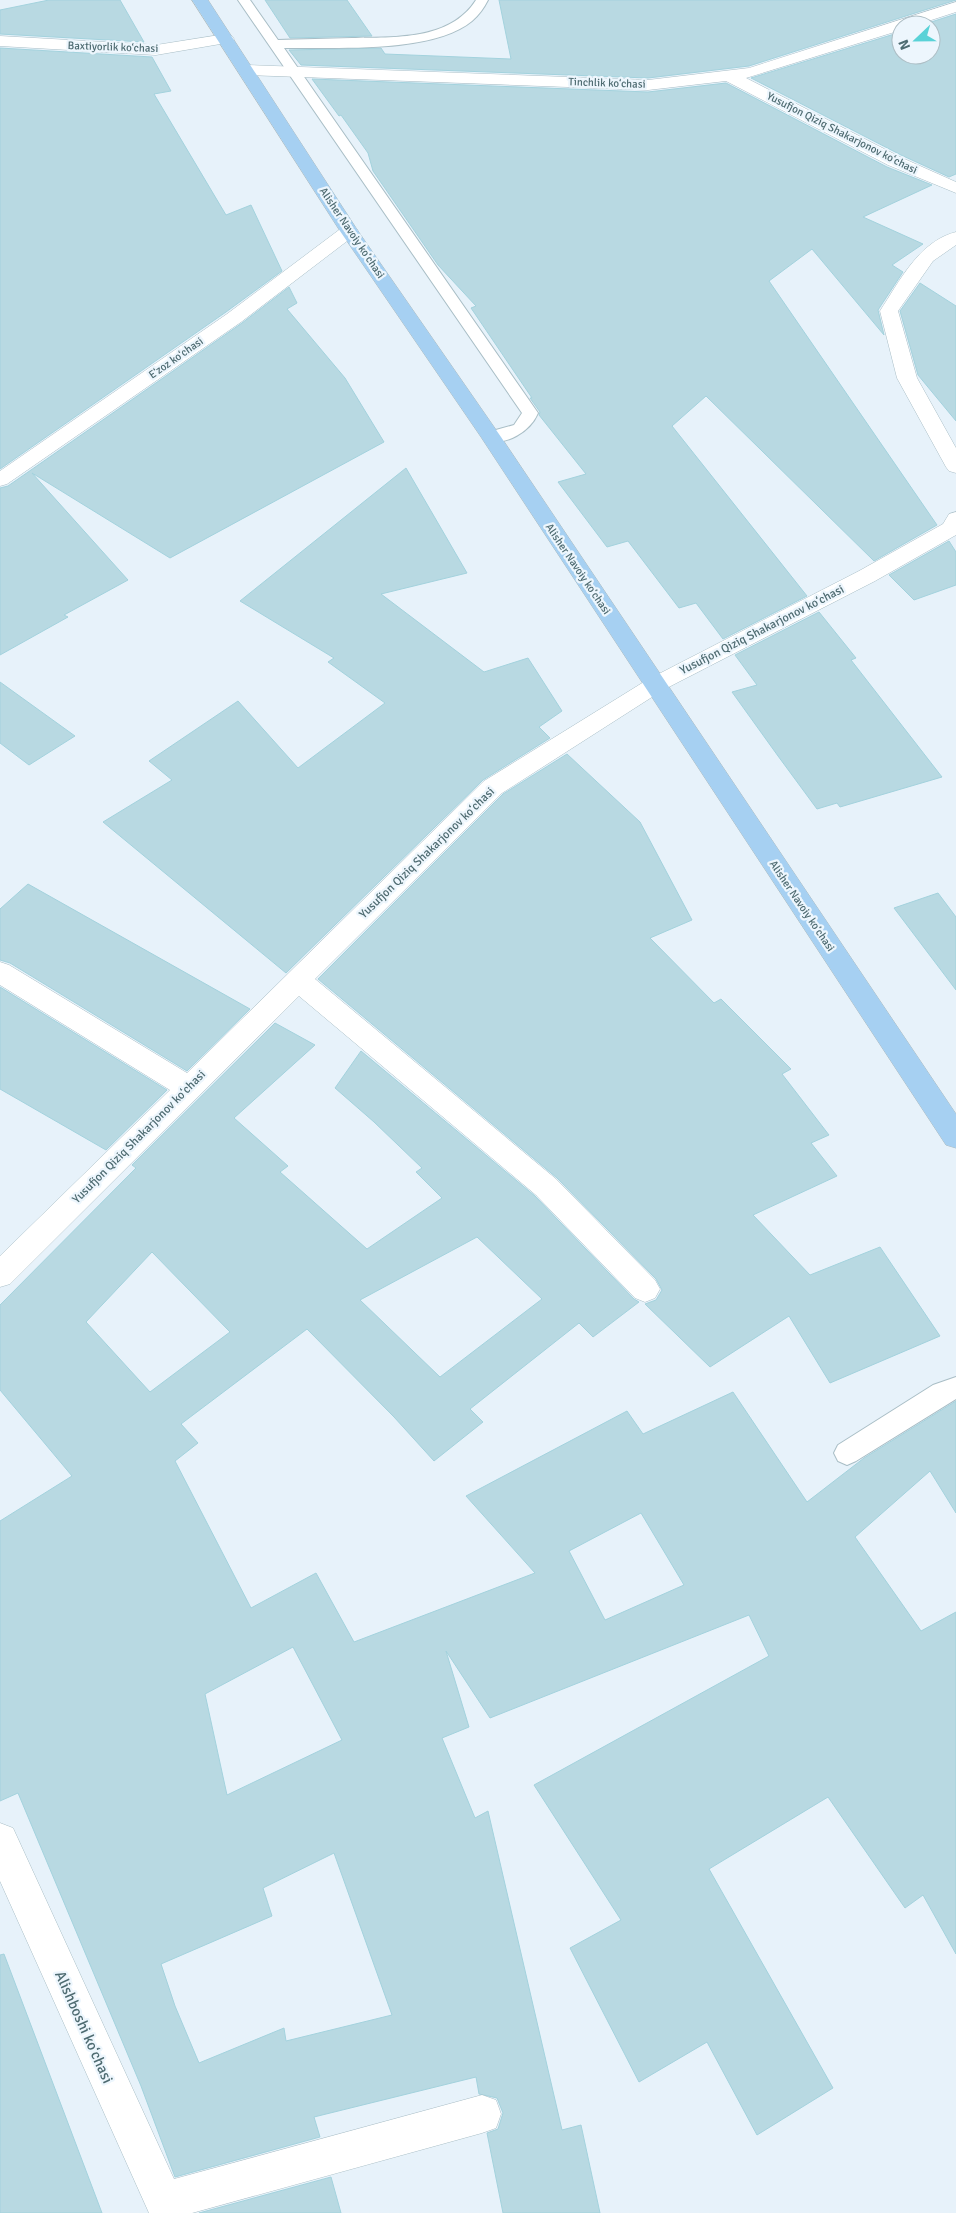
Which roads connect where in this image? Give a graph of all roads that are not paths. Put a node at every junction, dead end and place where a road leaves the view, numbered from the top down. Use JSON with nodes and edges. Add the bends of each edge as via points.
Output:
{"nodes":[{"id":1,"x":200,"y":0,"type":"edge"},
{"id":2,"x":244,"y":0,"type":"edge"},
{"id":3,"x":482,"y":0,"type":"edge"},
{"id":4,"x":956,"y":7,"type":"edge"},
{"id":5,"x":226,"y":39,"type":"junction"},
{"id":6,"x":0,"y":41,"type":"edge"},
{"id":7,"x":275,"y":44,"type":"junction"},
{"id":8,"x":246,"y":70,"type":"junction"},
{"id":9,"x":294,"y":72,"type":"junction"},
{"id":10,"x":729,"y":76,"type":"junction"},
{"id":11,"x":956,"y":188,"type":"edge"},
{"id":12,"x":349,"y":231,"type":"junction"},
{"id":13,"x":956,"y":238,"type":"edge"},
{"id":14,"x":490,"y":437,"type":"junction"},
{"id":15,"x":956,"y":467,"type":"edge"},
{"id":16,"x":0,"y":480,"type":"edge"},
{"id":17,"x":956,"y":519,"type":"edge"},
{"id":18,"x":655,"y":685,"type":"junction"},
{"id":19,"x":0,"y":972,"type":"edge"},
{"id":20,"x":298,"y":980,"type":"junction"},
{"id":21,"x":189,"y":1088,"type":"junction"},
{"id":22,"x":956,"y":1137,"type":"edge"},
{"id":23,"x":0,"y":1275,"type":"edge"},
{"id":24,"x":644,"y":1289,"type":"dead end"},
{"id":25,"x":956,"y":1388,"type":"edge"},
{"id":26,"x":847,"y":1453,"type":"dead end"},
{"id":27,"x":0,"y":1841,"type":"edge"},
{"id":28,"x":482,"y":2114,"type":"dead end"},
{"id":29,"x":166,"y":2207,"type":"edge"}],
"edges":[{"from":1,"to":5,"type":"main road","name":"Alisher Navoiy koʻchasi"},
{"from":2,"to":7,"type":"lane"},
{"from":3,"to":7,"type":"lane","via":[[466,21],[423,37],[403,41]]},
{"from":4,"to":10,"type":"street","name":"Tinchlik koʻchasi","via":[[751,73]]},
{"from":5,"to":6,"type":"street","name":"Baxtiyorlik koʻchasi","via":[[156,50]]},
{"from":5,"to":8,"type":"main road","name":"Alisher Navoiy koʻchasi"},
{"from":7,"to":9,"type":"lane"},
{"from":8,"to":9,"type":"street","name":"Tinchlik koʻchasi"},
{"from":8,"to":12,"type":"main road","name":"Alisher Navoiy koʻchasi"},
{"from":9,"to":10,"type":"street","name":"Tinchlik koʻchasi","via":[[648,84]]},
{"from":9,"to":14,"type":"lane","via":[[530,413],[527,423],[519,430]]},
{"from":10,"to":11,"type":"street","name":"Yusufjon Qiziq Shakarjonov koʻchasi","via":[[894,161]]},
{"from":12,"to":14,"type":"main road","name":"Alisher Navoiy koʻchasi"},
{"from":12,"to":16,"type":"street","name":"Eʻzoz koʻchasi","via":[[234,318]]},
{"from":13,"to":15,"type":"street","via":[[926,257],[888,311],[907,378]]},
{"from":14,"to":18,"type":"main road","name":"Alisher Navoiy koʻchasi"},
{"from":17,"to":18,"type":"street","name":"Yusufjon Qiziq Shakarjonov koʻchasi","via":[[952,528],[867,576]]},
{"from":18,"to":20,"type":"street","name":"Yusufjon Qiziq Shakarjonov koʻchasi","via":[[493,787]]},
{"from":18,"to":22,"type":"main road","name":"Alisher Navoiy koʻchasi"},
{"from":19,"to":21,"type":"street"},
{"from":20,"to":21,"type":"street","name":"Yusufjon Qiziq Shakarjonov koʻchasi"},
{"from":20,"to":24,"type":"street","via":[[546,1187]]},
{"from":21,"to":23,"type":"street","name":"Yusufjon Qiziq Shakarjonov koʻchasi"},
{"from":25,"to":26,"type":"lane","via":[[942,1393]]},
{"from":27,"to":29,"type":"street","name":"Alishboshi koʻchasi"},
{"from":28,"to":29,"type":"street"}]}
